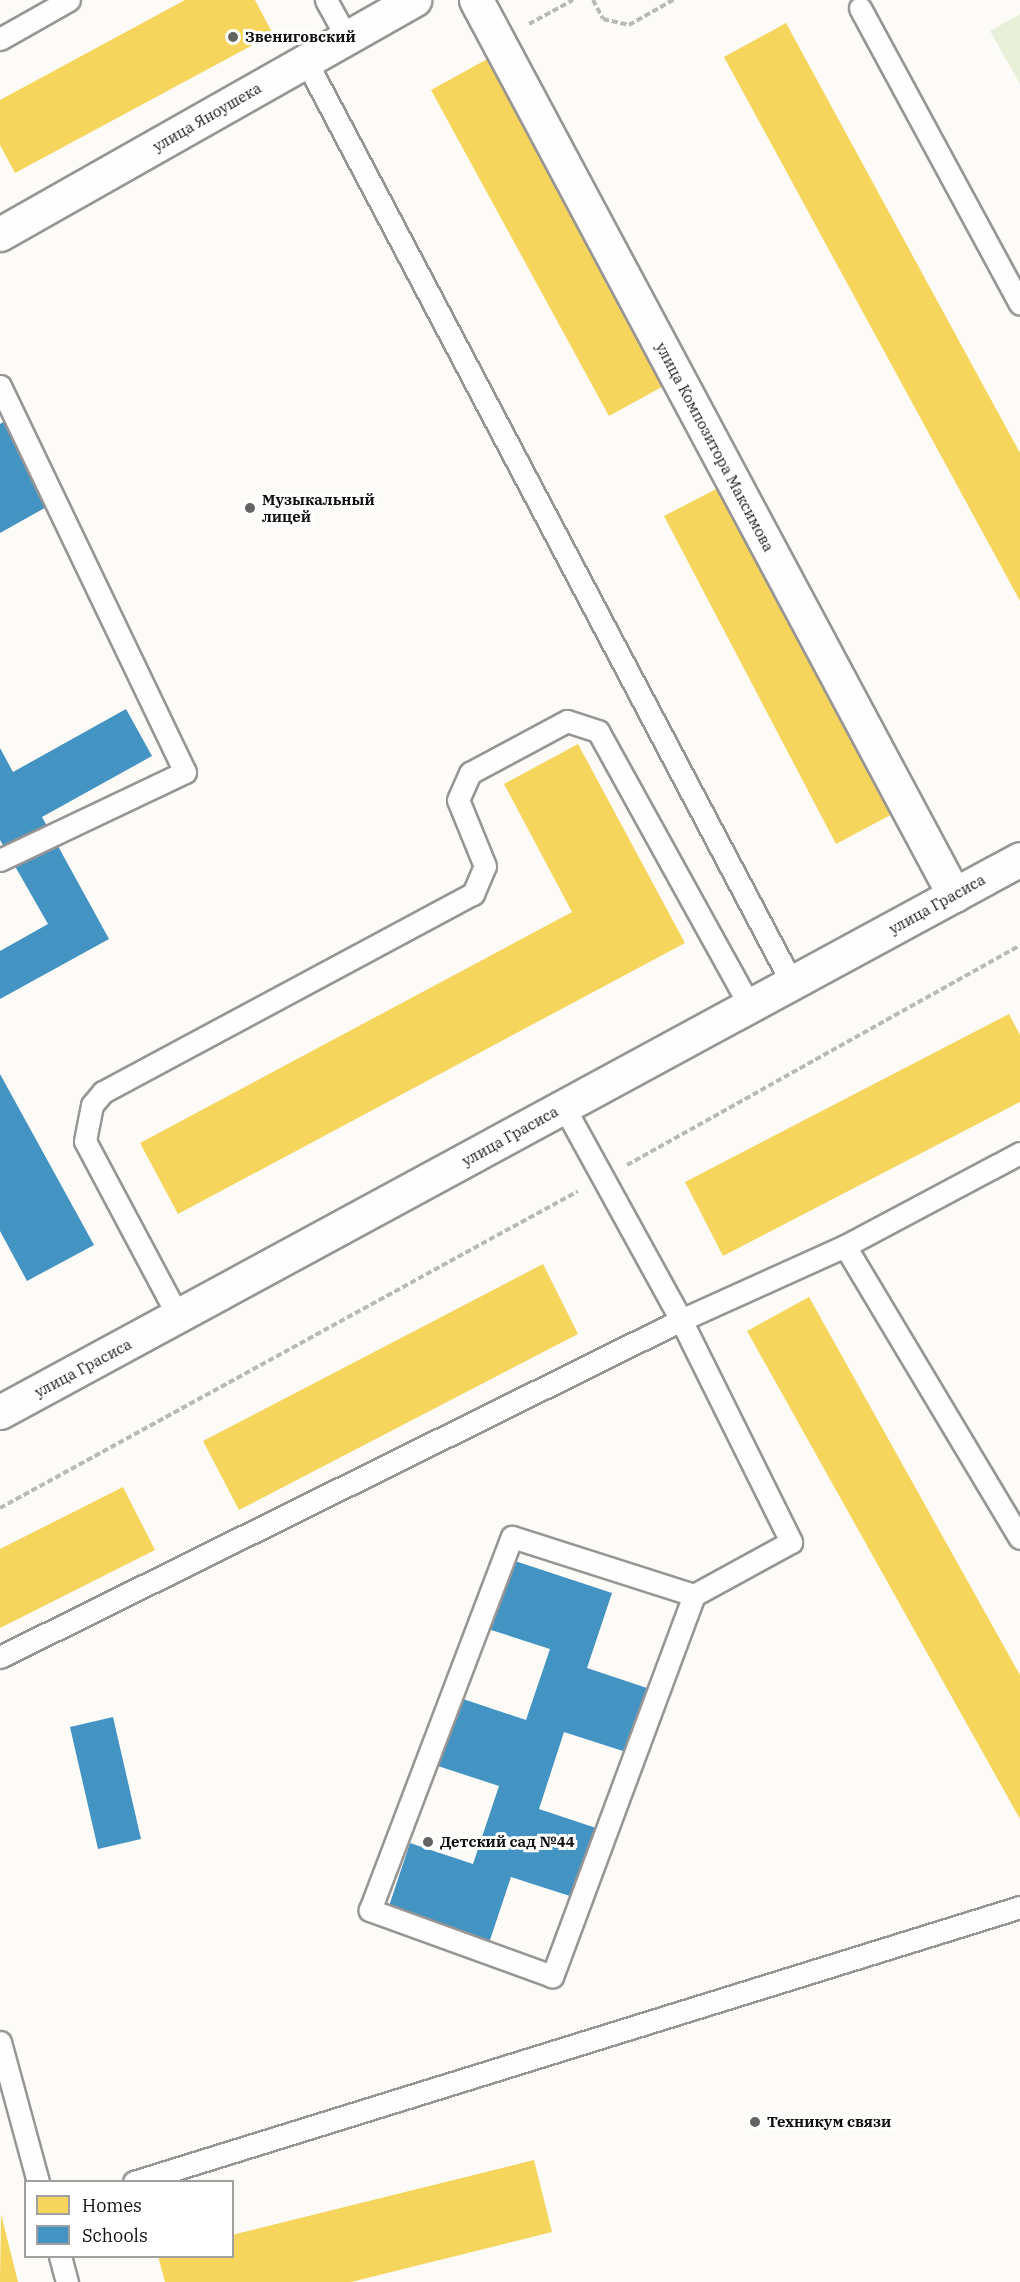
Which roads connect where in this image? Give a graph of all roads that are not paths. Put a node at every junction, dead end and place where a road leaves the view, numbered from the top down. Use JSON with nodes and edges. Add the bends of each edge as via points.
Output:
{"nodes":[{"id":1,"x":69,"y":0,"type":"edge"},
{"id":2,"x":326,"y":0,"type":"edge"},
{"id":3,"x":414,"y":0,"type":"edge"},
{"id":4,"x":476,"y":0,"type":"edge"},
{"id":5,"x":860,"y":8,"type":"dead end"},
{"id":6,"x":347,"y":38,"type":"junction"},
{"id":7,"x":0,"y":39,"type":"edge"},
{"id":8,"x":306,"y":61,"type":"junction"},
{"id":9,"x":2,"y":229,"type":"edge"},
{"id":10,"x":1020,"y":304,"type":"edge"},
{"id":11,"x":0,"y":386,"type":"edge"},
{"id":12,"x":1020,"y":859,"type":"edge"},
{"id":13,"x":0,"y":860,"type":"edge"},
{"id":14,"x":954,"y":895,"type":"junction"},
{"id":15,"x":792,"y":983,"type":"junction"},
{"id":16,"x":750,"y":1006,"type":"junction"},
{"id":17,"x":564,"y":1107,"type":"junction"},
{"id":18,"x":1020,"y":1154,"type":"edge"},
{"id":19,"x":845,"y":1246,"type":"junction"},
{"id":20,"x":178,"y":1316,"type":"junction"},
{"id":21,"x":681,"y":1320,"type":"junction"},
{"id":22,"x":0,"y":1412,"type":"edge"},
{"id":23,"x":1020,"y":1538,"type":"edge"},
{"id":24,"x":694,"y":1595,"type":"junction"},
{"id":25,"x":0,"y":1657,"type":"edge"},
{"id":26,"x":1020,"y":1907,"type":"edge"},
{"id":27,"x":0,"y":2042,"type":"edge"},
{"id":28,"x":38,"y":2180,"type":"edge"},
{"id":29,"x":137,"y":2180,"type":"edge"},
{"id":30,"x":61,"y":2258,"type":"edge"},
{"id":31,"x":67,"y":2282,"type":"edge"}],
"edges":[{"from":1,"to":7,"type":"lane"},
{"from":2,"to":6,"type":"lane"},
{"from":3,"to":6,"type":"street","name":"улица Яноушека"},
{"from":4,"to":14,"type":"street","name":"улица Композитора Максимова"},
{"from":5,"to":10,"type":"lane"},
{"from":6,"to":8,"type":"street","name":"улица Яноушека"},
{"from":8,"to":9,"type":"street","name":"улица Яноушека"},
{"from":8,"to":15,"type":"lane"},
{"from":11,"to":13,"type":"lane","via":[[185,772]]},
{"from":12,"to":14,"type":"street","name":"улица Грасиса"},
{"from":14,"to":15,"type":"street","name":"улица Грасиса"},
{"from":15,"to":16,"type":"street","name":"улица Грасиса"},
{"from":16,"to":17,"type":"street","name":"улица Грасиса"},
{"from":16,"to":20,"type":"lane","via":[[598,730],[567,721],[480,768],[464,780],[458,800],[484,866],[473,894],[103,1092],[92,1105],[85,1141]]},
{"from":17,"to":20,"type":"street","name":"улица Грасиса"},
{"from":17,"to":21,"type":"lane"},
{"from":18,"to":19,"type":"lane"},
{"from":19,"to":21,"type":"lane"},
{"from":19,"to":23,"type":"lane"},
{"from":20,"to":22,"type":"street","name":"улица Грасиса"},
{"from":21,"to":24,"type":"lane","via":[[791,1542]]},
{"from":21,"to":25,"type":"lane"},
{"from":24,"to":24,"type":"lane","via":[[552,1976],[370,1910],[512,1537]]},
{"from":26,"to":29,"type":"lane"},
{"from":27,"to":28,"type":"lane"},
{"from":30,"to":31,"type":"lane"}]}
